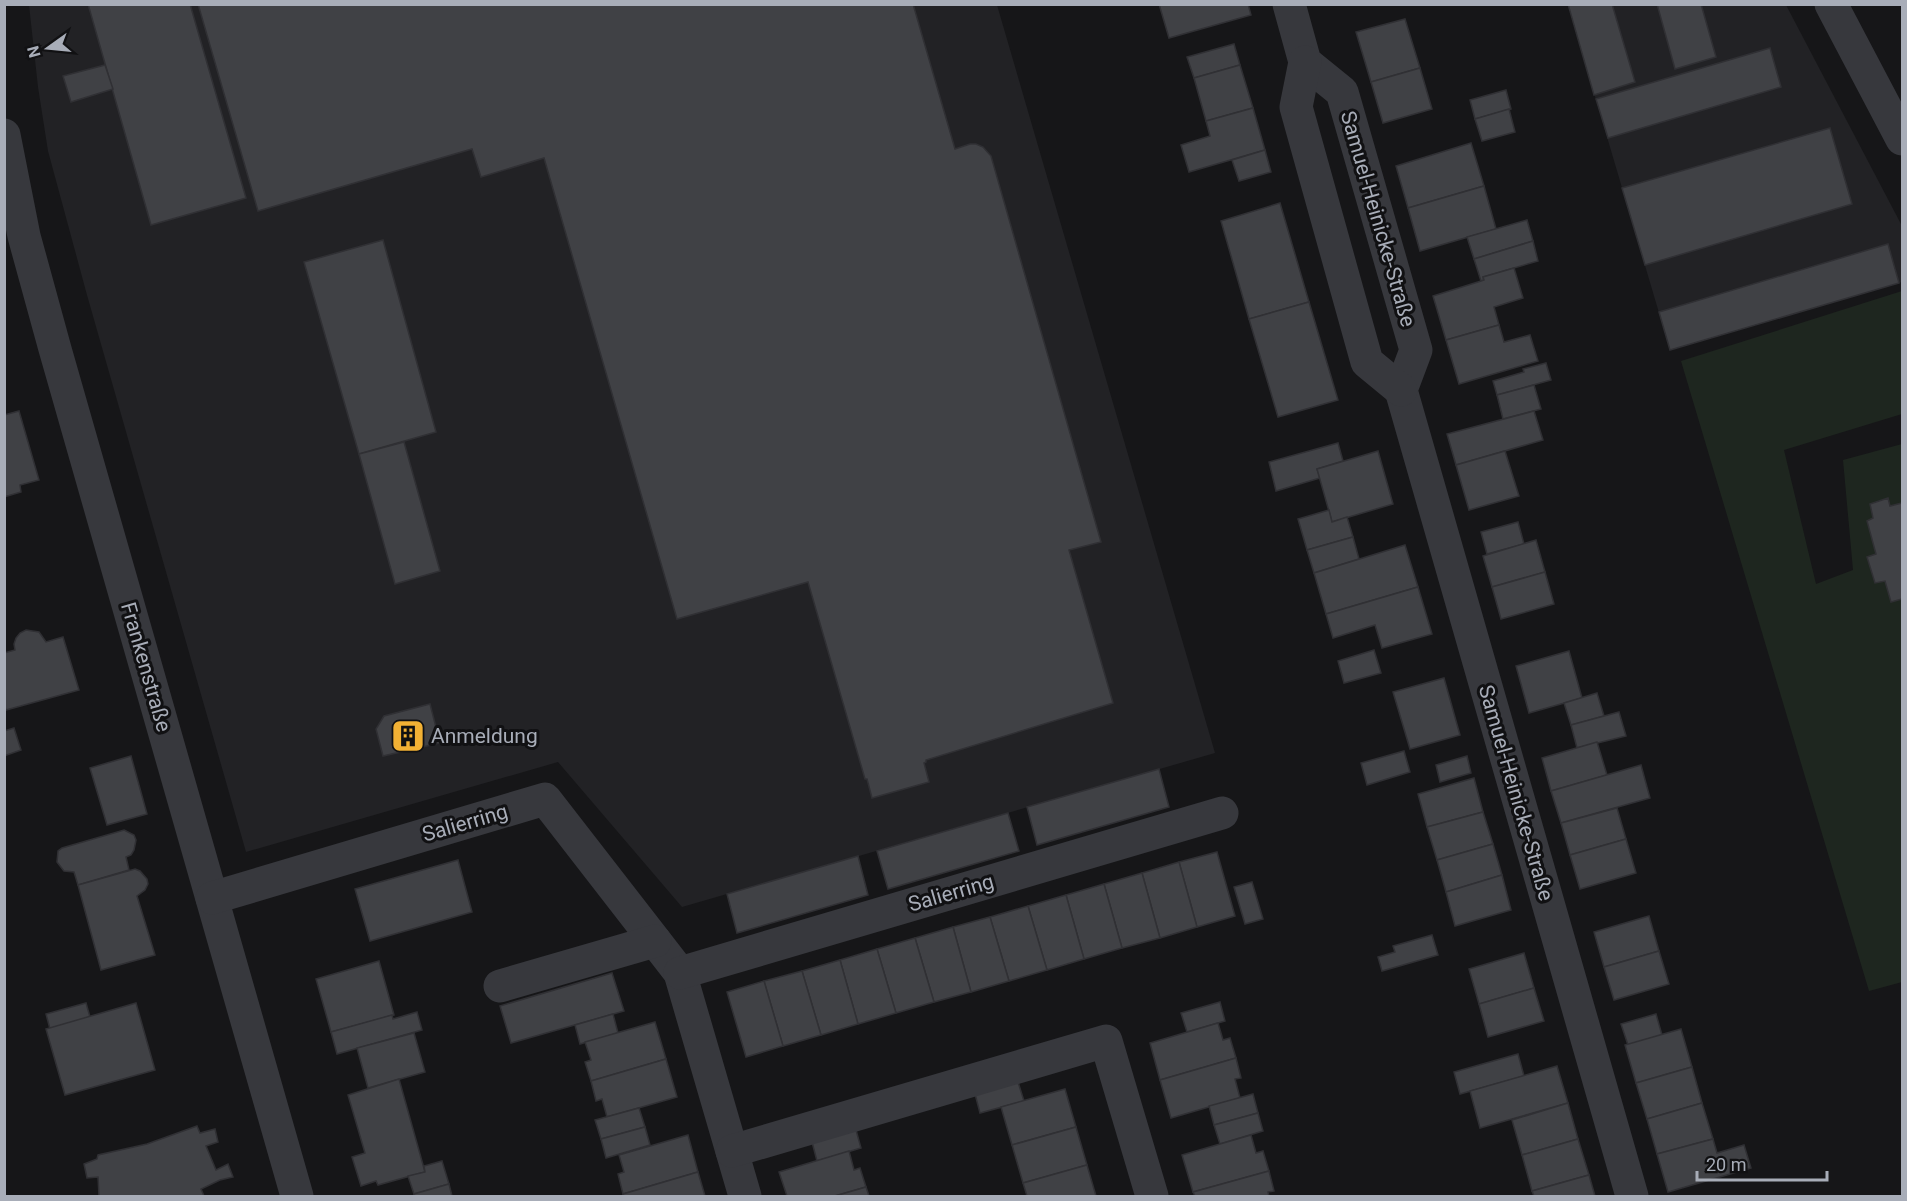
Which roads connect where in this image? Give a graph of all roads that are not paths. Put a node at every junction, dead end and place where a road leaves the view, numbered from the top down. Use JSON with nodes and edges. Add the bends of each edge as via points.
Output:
{"nodes":[{"id":1,"x":1289,"y":4,"type":"edge"},
{"id":2,"x":1831,"y":4,"type":"edge"},
{"id":3,"x":1305,"y":62,"type":"junction"},
{"id":4,"x":4,"y":135,"type":"edge"},
{"id":5,"x":1902,"y":140,"type":"edge"},
{"id":6,"x":1401,"y":390,"type":"junction"},
{"id":7,"x":1222,"y":813,"type":"dead end"},
{"id":8,"x":212,"y":898,"type":"junction"},
{"id":9,"x":655,"y":941,"type":"junction"},
{"id":10,"x":680,"y":973,"type":"junction"},
{"id":11,"x":500,"y":986,"type":"dead end"},
{"id":12,"x":732,"y":1151,"type":"junction"},
{"id":13,"x":297,"y":1197,"type":"edge"},
{"id":14,"x":745,"y":1197,"type":"edge"},
{"id":15,"x":1152,"y":1197,"type":"edge"},
{"id":16,"x":1632,"y":1197,"type":"edge"}],
"edges":[{"from":1,"to":3,"type":"street"},
{"from":2,"to":5,"type":"street"},
{"from":3,"to":6,"type":"street","via":[[1296,107],[1367,362]]},
{"from":3,"to":6,"type":"street","name":"Samuel-Heinicke-Straße","via":[[1342,92],[1416,350]]},
{"from":4,"to":8,"type":"street","name":"Frankenstraße","via":[[24,236]]},
{"from":6,"to":16,"type":"street","name":"Samuel-Heinicke-Straße"},
{"from":7,"to":10,"type":"street","name":"Salierring"},
{"from":8,"to":9,"type":"street","name":"Salierring","via":[[545,799]]},
{"from":8,"to":13,"type":"street","name":"Frankenstraße"},
{"from":9,"to":10,"type":"street","name":"Salierring"},
{"from":9,"to":11,"type":"street"},
{"from":10,"to":12,"type":"street","name":"Salierring"},
{"from":12,"to":14,"type":"street","name":"Salierring"},
{"from":12,"to":15,"type":"street","via":[[1106,1041]]}]}
